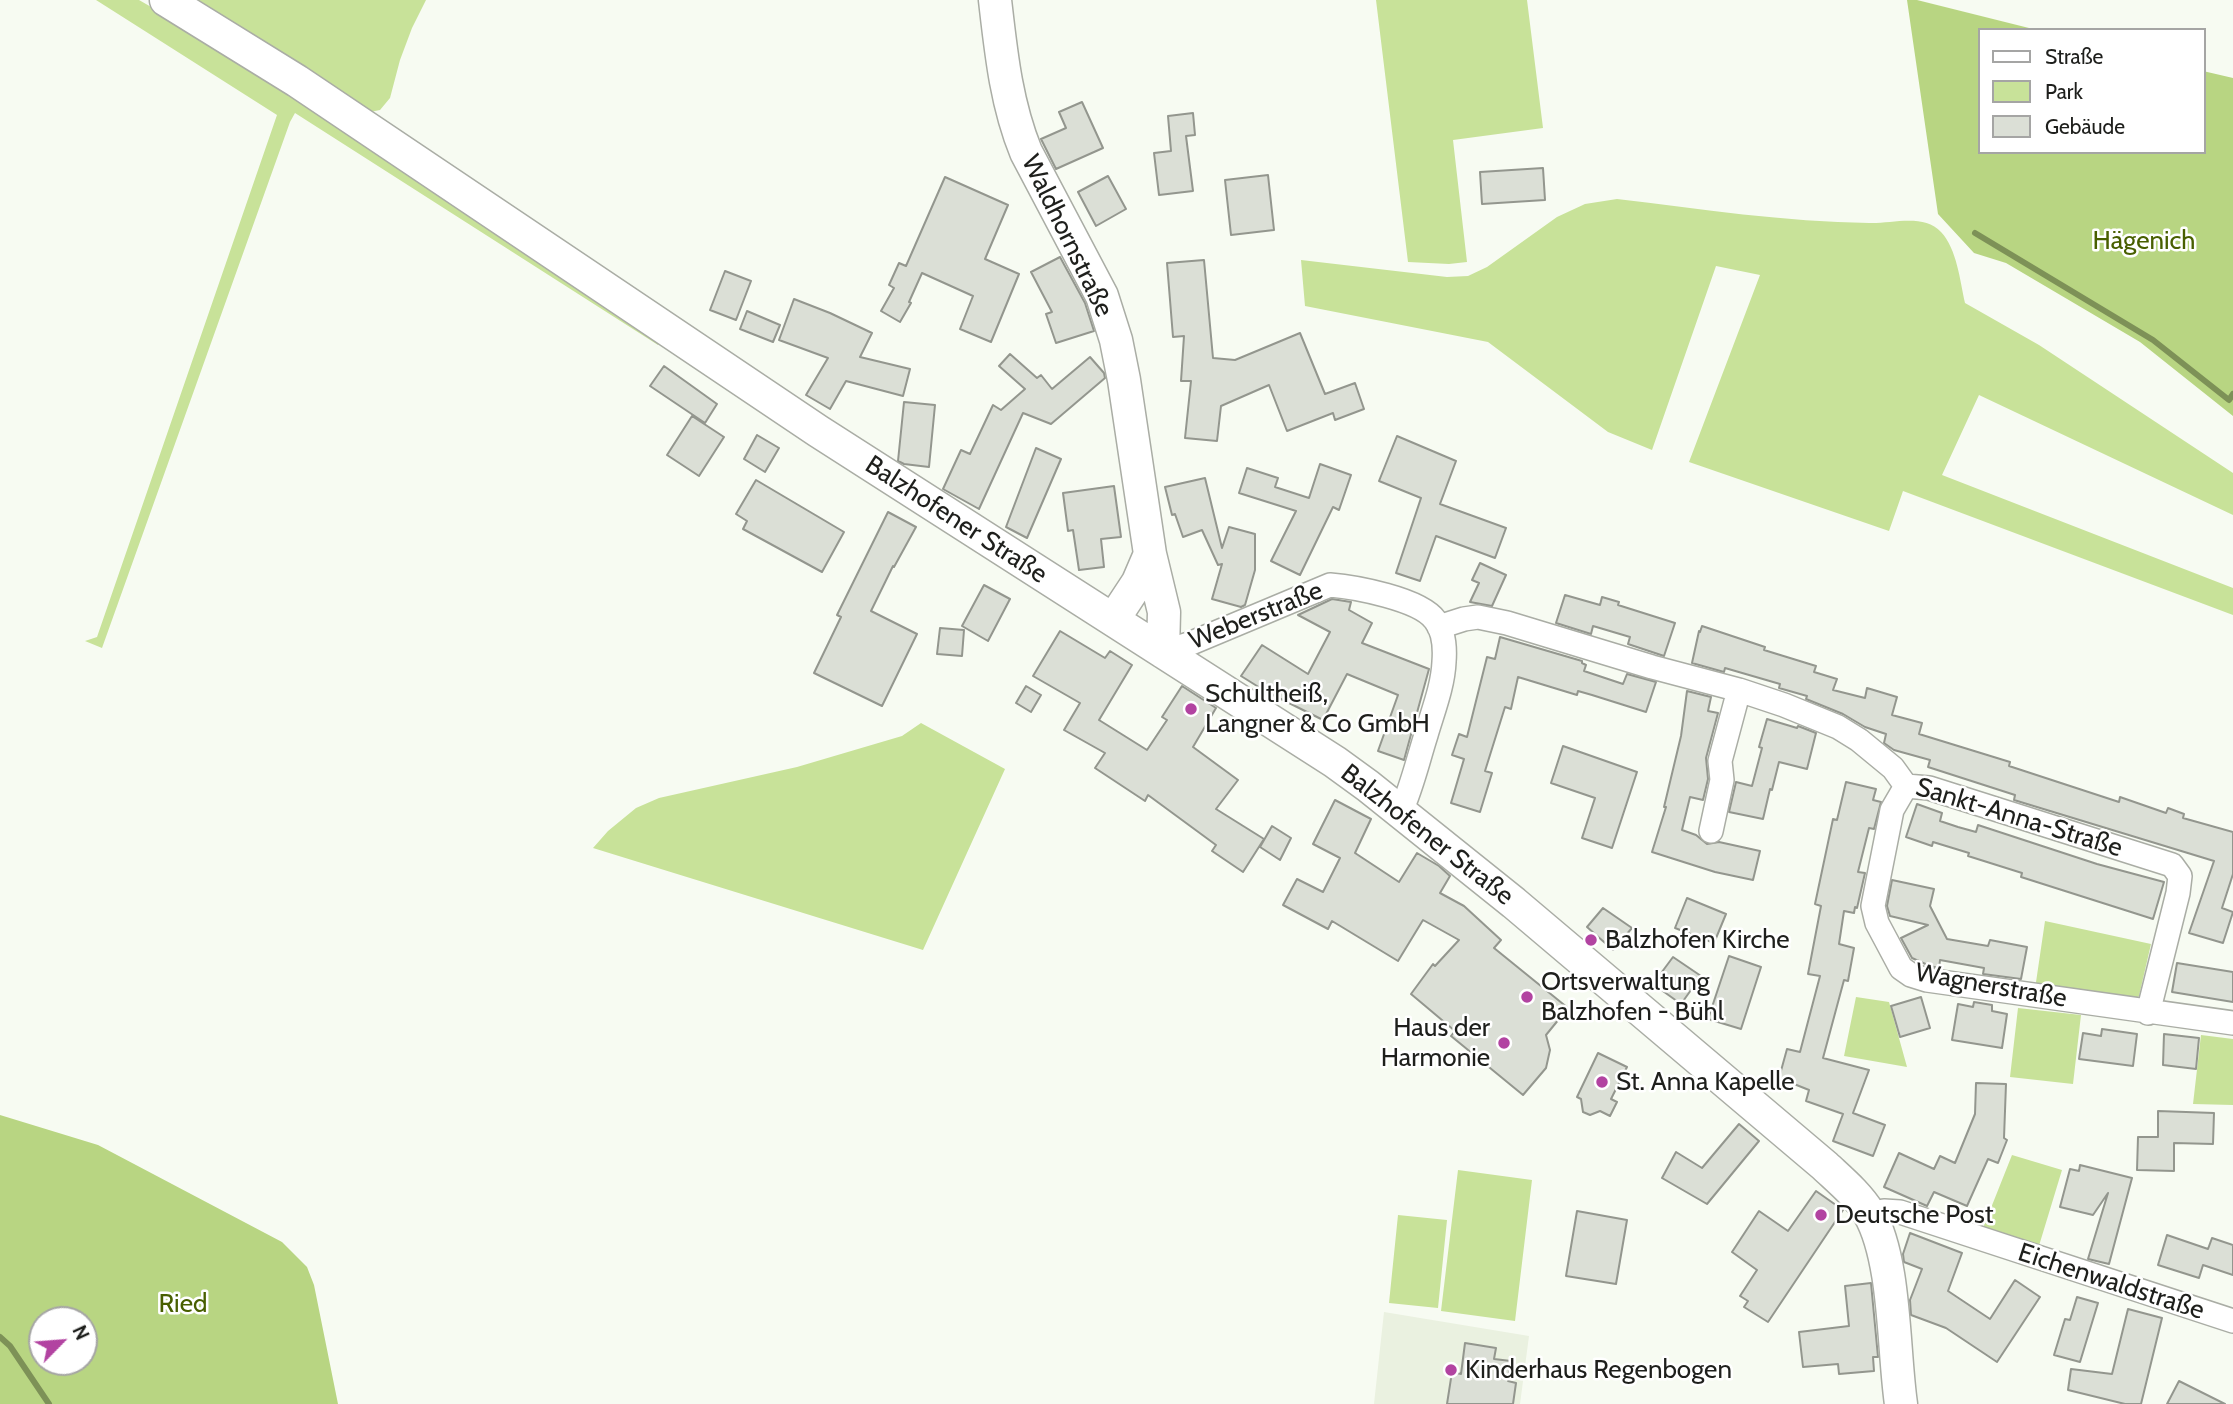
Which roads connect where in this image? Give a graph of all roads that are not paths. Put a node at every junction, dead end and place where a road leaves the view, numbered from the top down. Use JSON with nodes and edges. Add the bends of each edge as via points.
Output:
{"nodes":[{"id":1,"x":166,"y":0,"type":"edge"},
{"id":2,"x":995,"y":1,"type":"edge"},
{"id":3,"x":1150,"y":554,"type":"junction"},
{"id":4,"x":1113,"y":620,"type":"junction"},
{"id":5,"x":1439,"y":627,"type":"junction"},
{"id":6,"x":1163,"y":652,"type":"junction"},
{"id":7,"x":1739,"y":690,"type":"junction"},
{"id":8,"x":1906,"y":786,"type":"junction"},
{"id":9,"x":1401,"y":811,"type":"junction"},
{"id":10,"x":1712,"y":831,"type":"dead end"},
{"id":11,"x":2148,"y":1013,"type":"junction"},
{"id":12,"x":2233,"y":1023,"type":"edge"},
{"id":13,"x":1869,"y":1214,"type":"junction"},
{"id":14,"x":2233,"y":1321,"type":"edge"},
{"id":15,"x":1900,"y":1404,"type":"edge"}],
"edges":[{"from":1,"to":4,"type":"street","name":"Balzhofener Straße"},
{"from":2,"to":3,"type":"street","name":"Waldhornstraße","via":[[1019,135],[1102,296],[1116,340]]},
{"from":3,"to":4,"type":"street"},
{"from":3,"to":6,"type":"street","name":"Waldhornstraße","via":[[1164,611]]},
{"from":4,"to":6,"type":"street","name":"Balzhofener Straße"},
{"from":5,"to":6,"type":"street","name":"Weberstraße","via":[[1429,614],[1398,599],[1330,585]]},
{"from":5,"to":7,"type":"street","name":"Sankt-Anna-Straße","via":[[1478,617]]},
{"from":5,"to":9,"type":"street","via":[[1444,663],[1439,691]]},
{"from":6,"to":9,"type":"street","name":"Balzhofener Straße","via":[[1335,762]]},
{"from":7,"to":8,"type":"street","name":"Sankt-Anna-Straße","via":[[1838,727],[1878,754]]},
{"from":7,"to":10,"type":"street","via":[[1720,761],[1722,780]]},
{"from":8,"to":11,"type":"street","name":"Sankt-Anna-Straße","via":[[1929,788],[2172,865],[2180,876],[2178,893]]},
{"from":8,"to":11,"type":"street","name":"Wagnerstraße","via":[[1892,810],[1873,906],[1901,968],[1927,979]]},
{"from":9,"to":13,"type":"street","name":"Balzhofener Straße","via":[[1825,1166]]},
{"from":11,"to":12,"type":"street","name":"Wagnerstraße"},
{"from":13,"to":14,"type":"street","name":"Eichenwaldstraße","via":[[1900,1212]]},
{"from":13,"to":15,"type":"street","name":"Balzhofener Straße","via":[[1885,1257]]}]}
